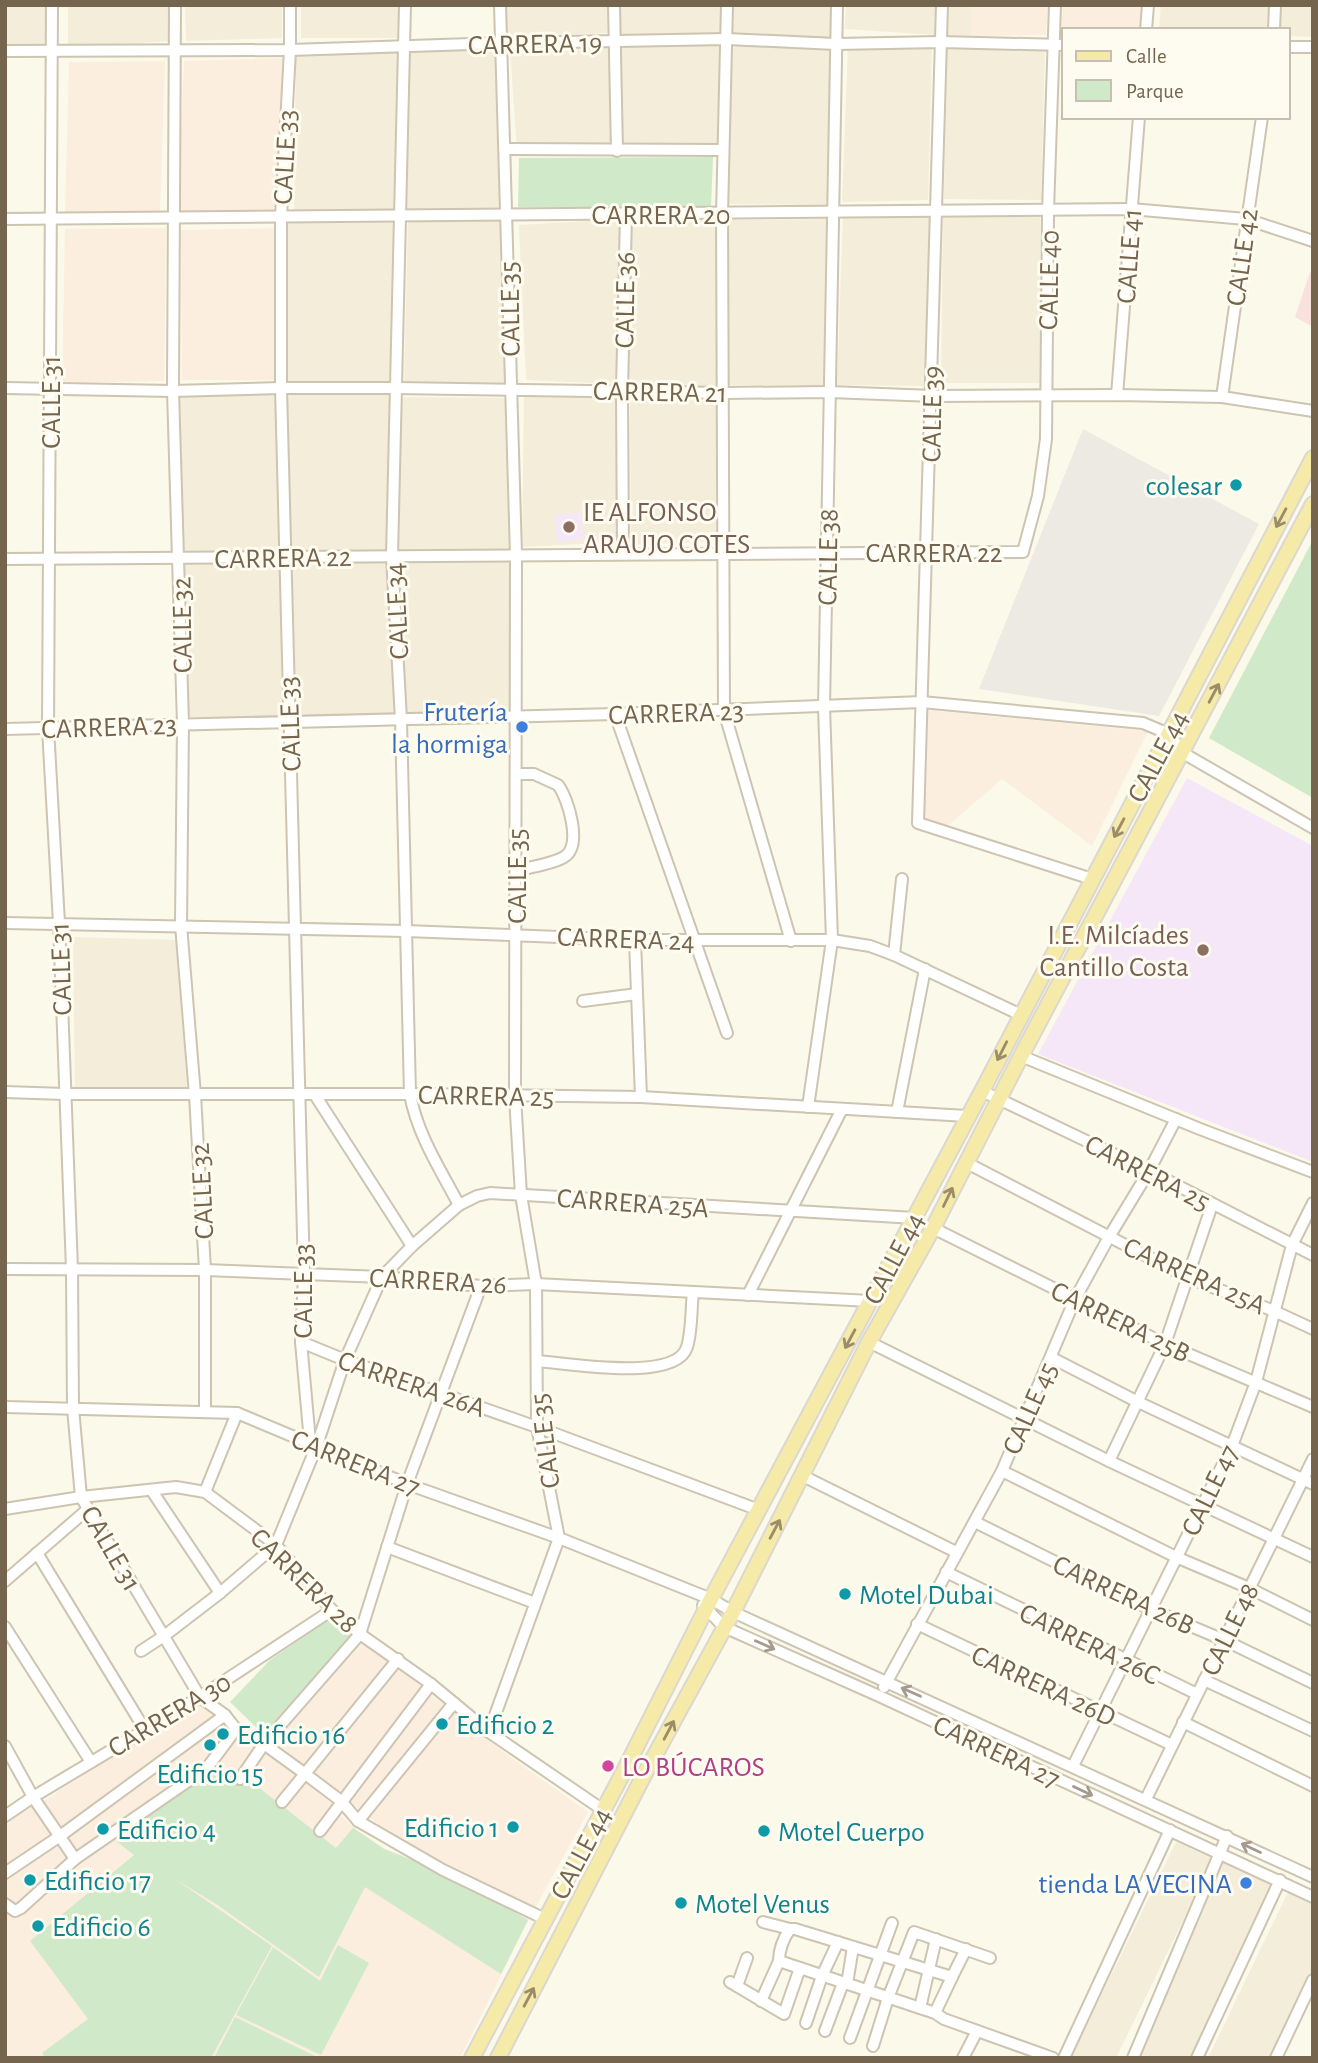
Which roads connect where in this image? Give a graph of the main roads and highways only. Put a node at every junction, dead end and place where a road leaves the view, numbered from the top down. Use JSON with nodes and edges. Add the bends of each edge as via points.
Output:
{"nodes":[{"id":1,"x":1313,"y":458,"type":"edge"},
{"id":2,"x":1313,"y":504,"type":"edge"},
{"id":3,"x":472,"y":2058,"type":"edge"},
{"id":4,"x":498,"y":2058,"type":"edge"}],
"edges":[{"from":1,"to":3,"type":"main road","name":"CALLE 44","one_way":true},
{"from":4,"to":2,"type":"main road","name":"CALLE 44","one_way":true,"via":[[869,1342]]}]}
